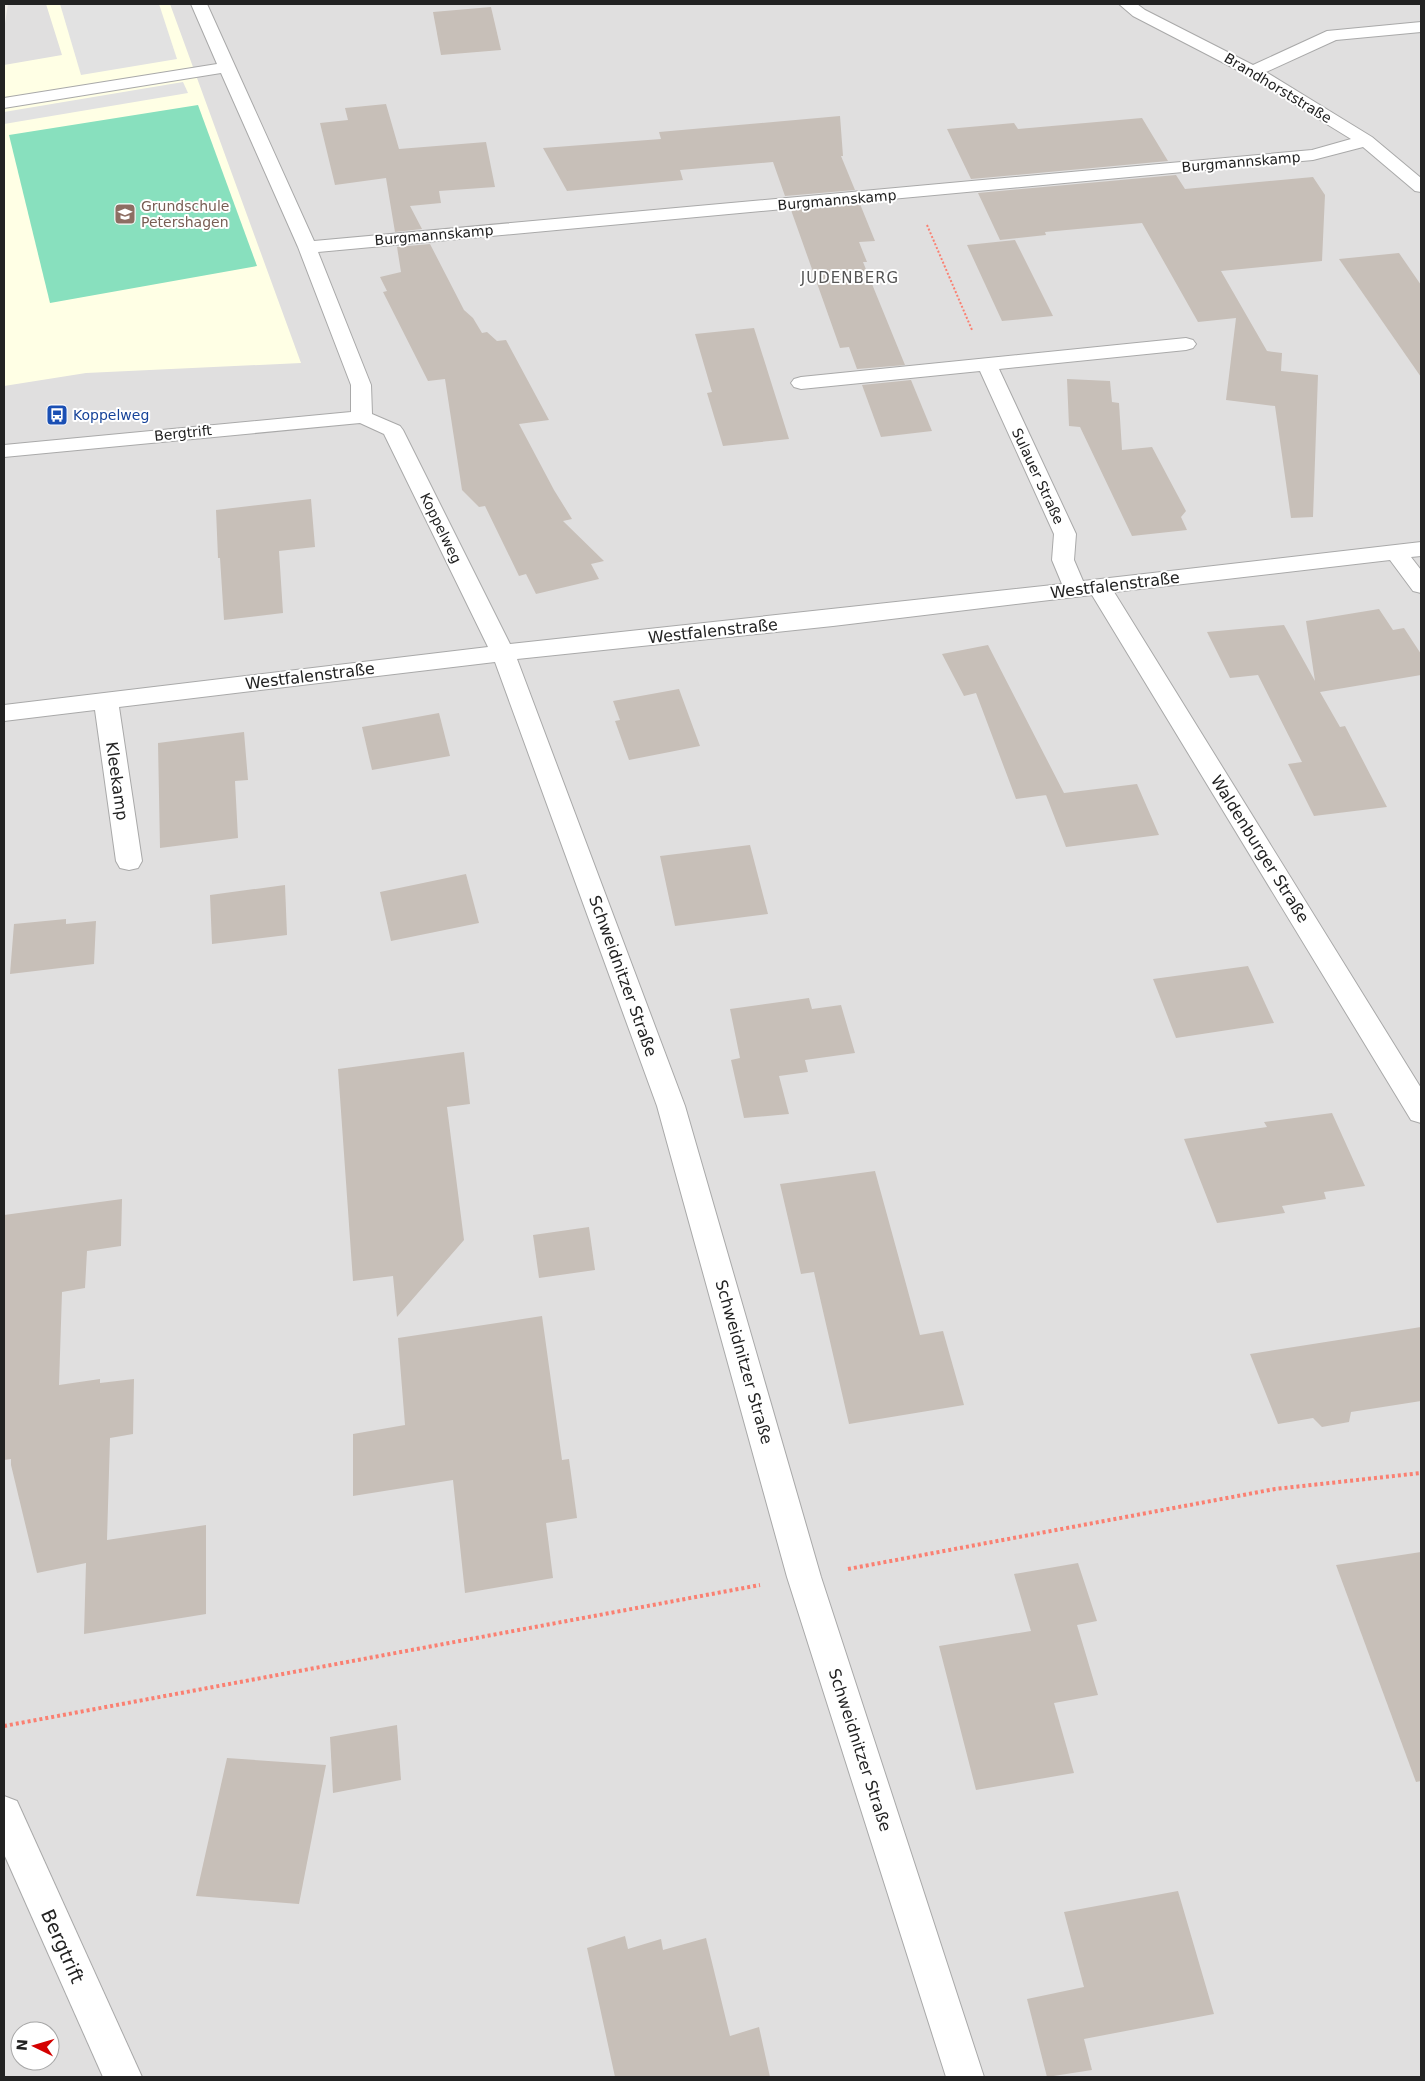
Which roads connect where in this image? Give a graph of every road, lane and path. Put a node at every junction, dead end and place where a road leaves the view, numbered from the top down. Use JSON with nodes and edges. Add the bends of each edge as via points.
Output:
{"nodes":[{"id":1,"x":199,"y":4,"type":"edge"},
{"id":2,"x":1127,"y":4,"type":"edge"},
{"id":3,"x":1421,"y":27,"type":"edge"},
{"id":4,"x":227,"y":67,"type":"junction"},
{"id":5,"x":1253,"y":71,"type":"junction"},
{"id":6,"x":4,"y":104,"type":"edge"},
{"id":7,"x":1366,"y":141,"type":"junction"},
{"id":8,"x":1421,"y":187,"type":"edge"},
{"id":9,"x":913,"y":193,"type":"junction"},
{"id":10,"x":307,"y":247,"type":"junction"},
{"id":11,"x":1186,"y":344,"type":"dead end"},
{"id":12,"x":987,"y":365,"type":"junction"},
{"id":13,"x":801,"y":383,"type":"dead end"},
{"id":14,"x":362,"y":417,"type":"junction"},
{"id":15,"x":4,"y":451,"type":"edge"},
{"id":16,"x":1421,"y":549,"type":"edge"},
{"id":17,"x":1396,"y":552,"type":"junction"},
{"id":18,"x":1421,"y":586,"type":"edge"},
{"id":19,"x":1087,"y":588,"type":"junction"},
{"id":20,"x":503,"y":653,"type":"junction"},
{"id":21,"x":106,"y":701,"type":"junction"},
{"id":22,"x":4,"y":713,"type":"edge"},
{"id":23,"x":129,"y":861,"type":"dead end"},
{"id":24,"x":1421,"y":1112,"type":"edge"},
{"id":25,"x":1421,"y":1473,"type":"edge"},
{"id":26,"x":804,"y":1577,"type":"junction"},
{"id":27,"x":4,"y":1726,"type":"edge"},
{"id":28,"x":4,"y":1814,"type":"edge"},
{"id":29,"x":123,"y":2077,"type":"edge"},
{"id":30,"x":965,"y":2077,"type":"edge"}],
"edges":[{"from":1,"to":4,"type":"street"},
{"from":2,"to":5,"type":"street","name":"Brandhorststraße"},
{"from":3,"to":5,"type":"street","via":[[1333,35]]},
{"from":4,"to":6,"type":"street"},
{"from":4,"to":10,"type":"street"},
{"from":5,"to":7,"type":"street","name":"Brandhorststraße"},
{"from":7,"to":8,"type":"street","name":"Brandhorststraße"},
{"from":7,"to":9,"type":"street","name":"Burgmannskamp","via":[[1313,155]]},
{"from":9,"to":10,"type":"street","name":"Burgmannskamp"},
{"from":9,"to":12,"type":"path"},
{"from":10,"to":14,"type":"street","via":[[361,385]]},
{"from":11,"to":12,"type":"street"},
{"from":12,"to":13,"type":"street"},
{"from":12,"to":19,"type":"street","name":"Sulauer Straße","via":[[1065,534],[1063,560]]},
{"from":14,"to":15,"type":"street","name":"Bergtrift"},
{"from":14,"to":20,"type":"street","name":"Koppelweg","via":[[393,430]]},
{"from":16,"to":17,"type":"street","name":"Westfalenstraße"},
{"from":17,"to":18,"type":"street"},
{"from":17,"to":19,"type":"street","name":"Westfalenstraße"},
{"from":19,"to":20,"type":"street","name":"Westfalenstraße"},
{"from":19,"to":24,"type":"street","name":"Waldenburger Straße"},
{"from":20,"to":21,"type":"street","name":"Westfalenstraße"},
{"from":20,"to":26,"type":"street","name":"Schweidnitzer Straße","via":[[671,1106]]},
{"from":21,"to":22,"type":"street","name":"Westfalenstraße"},
{"from":21,"to":23,"type":"street","name":"Kleekamp"},
{"from":25,"to":26,"type":"path","via":[[1275,1489]]},
{"from":26,"to":27,"type":"path"},
{"from":26,"to":30,"type":"street","name":"Schweidnitzer Straße"},
{"from":28,"to":29,"type":"street","name":"Bergtrift"}]}
